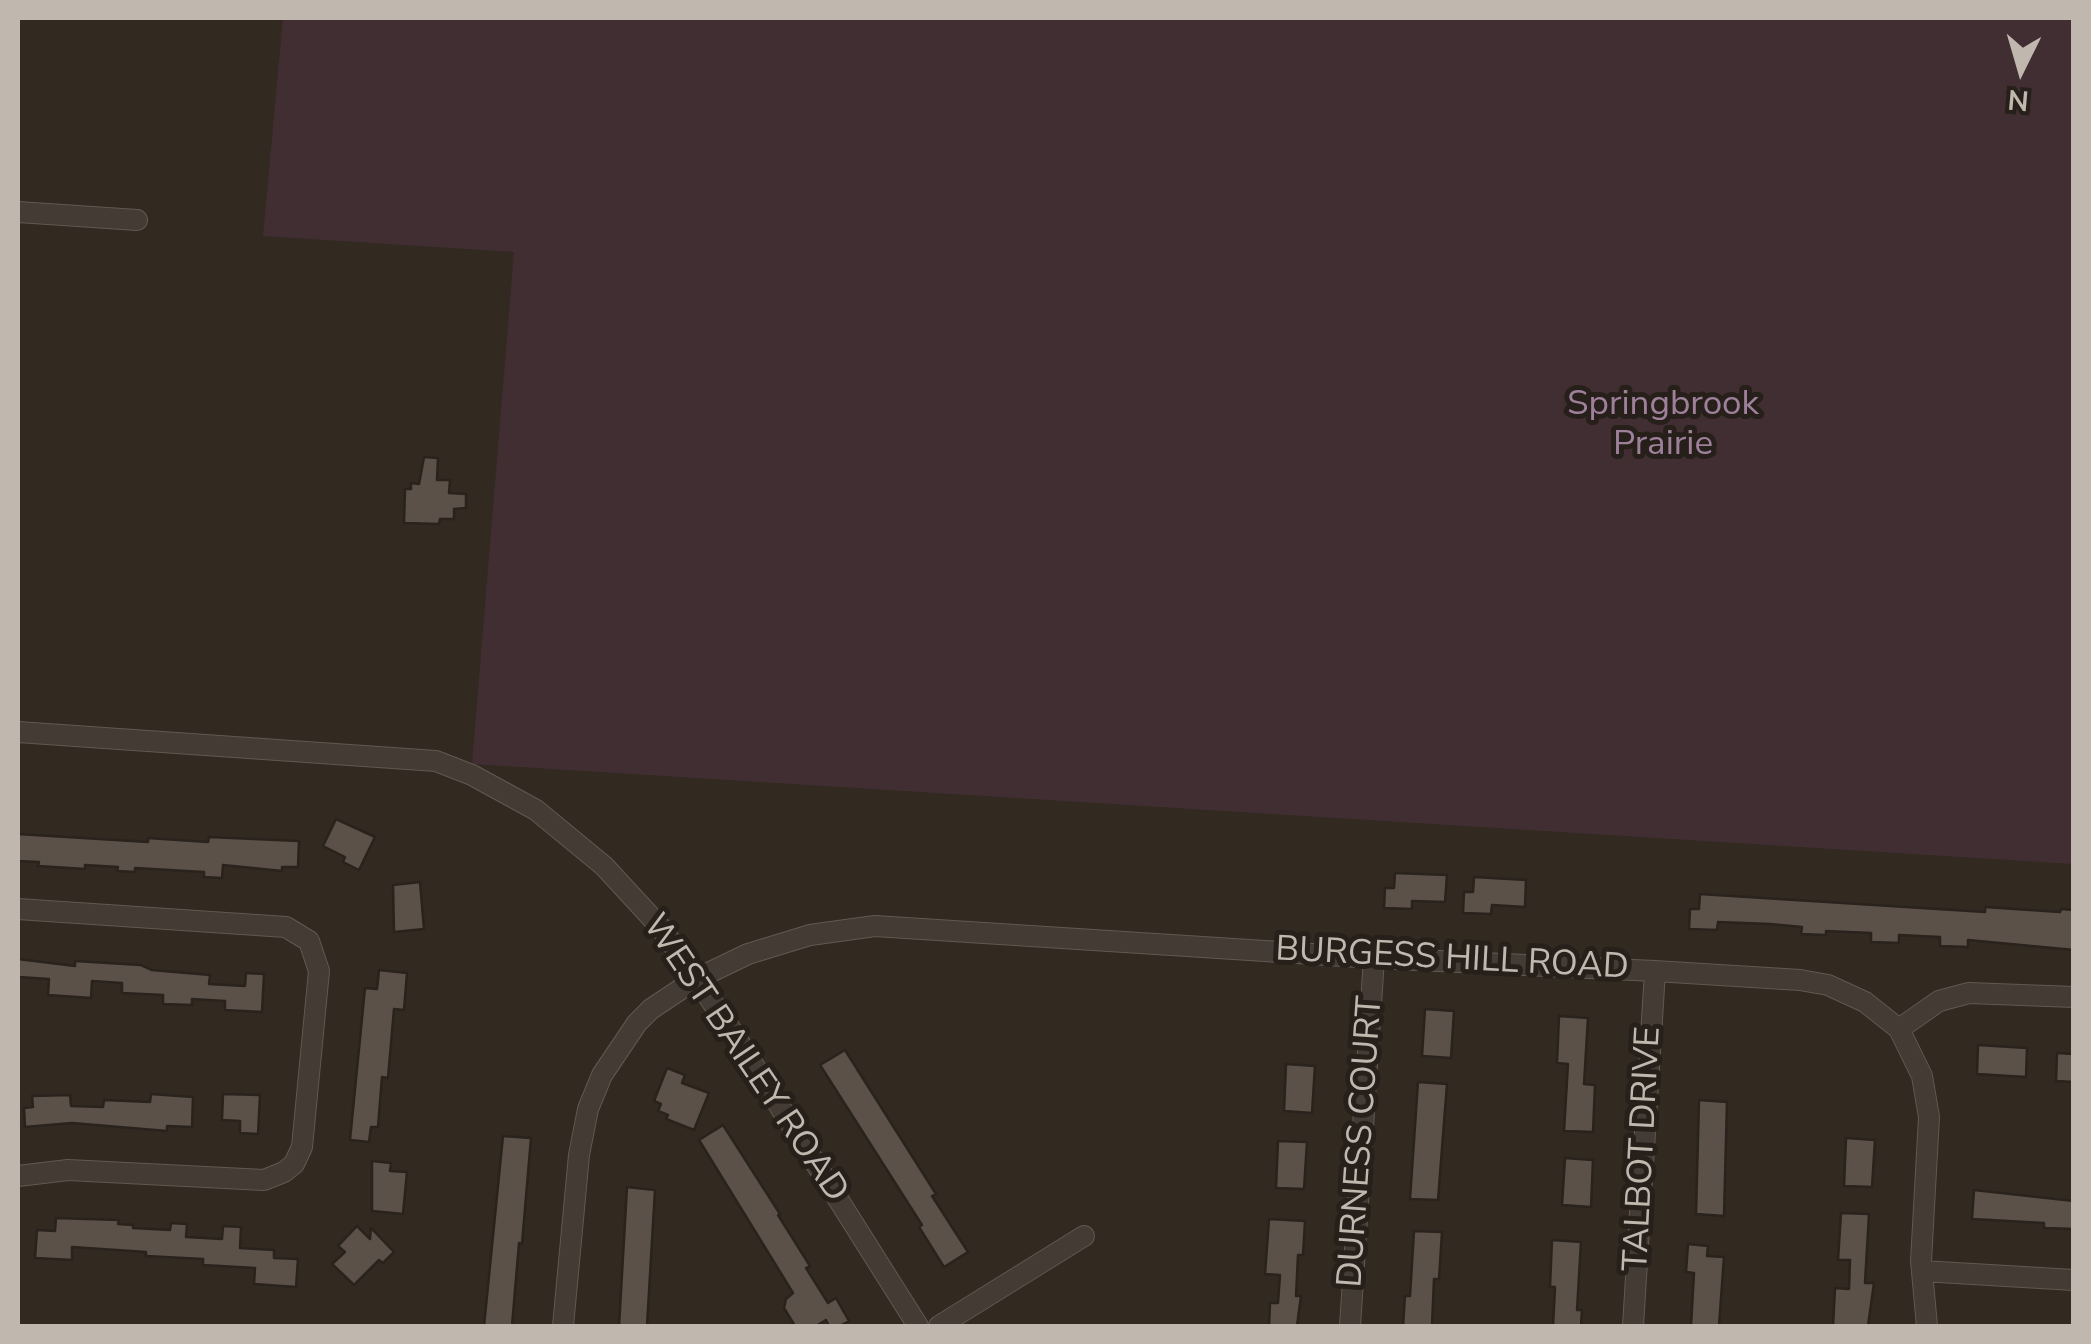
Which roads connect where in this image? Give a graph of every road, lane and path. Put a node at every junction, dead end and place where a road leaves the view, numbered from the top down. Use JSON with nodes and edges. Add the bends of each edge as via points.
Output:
{"nodes":[{"id":1,"x":18,"y":212,"type":"edge"},
{"id":2,"x":137,"y":220,"type":"dead end"},
{"id":3,"x":18,"y":732,"type":"edge"},
{"id":4,"x":18,"y":909,"type":"edge"},
{"id":5,"x":1374,"y":958,"type":"junction"},
{"id":6,"x":1655,"y":971,"type":"junction"},
{"id":7,"x":696,"y":978,"type":"junction"},
{"id":8,"x":2074,"y":998,"type":"edge"},
{"id":9,"x":1898,"y":1030,"type":"junction"},
{"id":10,"x":18,"y":1176,"type":"edge"},
{"id":11,"x":1084,"y":1236,"type":"dead end"},
{"id":12,"x":1922,"y":1271,"type":"junction"},
{"id":13,"x":2074,"y":1280,"type":"edge"},
{"id":14,"x":562,"y":1326,"type":"edge"},
{"id":15,"x":918,"y":1326,"type":"edge"},
{"id":16,"x":939,"y":1326,"type":"edge"},
{"id":17,"x":1350,"y":1326,"type":"edge"},
{"id":18,"x":1633,"y":1326,"type":"edge"},
{"id":19,"x":1927,"y":1326,"type":"edge"}],
"edges":[{"from":1,"to":2,"type":"street"},
{"from":3,"to":7,"type":"street","name":"WEST BAILEY ROAD","via":[[436,761],[506,792],[572,838],[636,898]]},
{"from":4,"to":10,"type":"street","via":[[286,927],[309,941],[318,971],[302,1147],[284,1172],[264,1180],[68,1170]]},
{"from":5,"to":6,"type":"street","name":"BURGESS HILL ROAD"},
{"from":5,"to":7,"type":"street","name":"BURGESS HILL ROAD","via":[[875,926],[776,944]]},
{"from":5,"to":17,"type":"street","name":"DURNESS COURT"},
{"from":6,"to":9,"type":"street","name":"BURGESS HILL ROAD","via":[[1828,986],[1864,1002]]},
{"from":6,"to":18,"type":"street","name":"TALBOT DRIVE"},
{"from":7,"to":14,"type":"street","name":"BURGESS HILL ROAD","via":[[637,1023],[594,1091],[581,1138]]},
{"from":7,"to":15,"type":"street","name":"WEST BAILEY ROAD"},
{"from":8,"to":9,"type":"street","via":[[1969,993],[1940,1001]]},
{"from":9,"to":12,"type":"street","name":"BURGESS HILL ROAD","via":[[1928,1101]]},
{"from":11,"to":16,"type":"street"},
{"from":12,"to":13,"type":"street"},
{"from":12,"to":19,"type":"street","name":"BURGESS HILL ROAD"}]}
